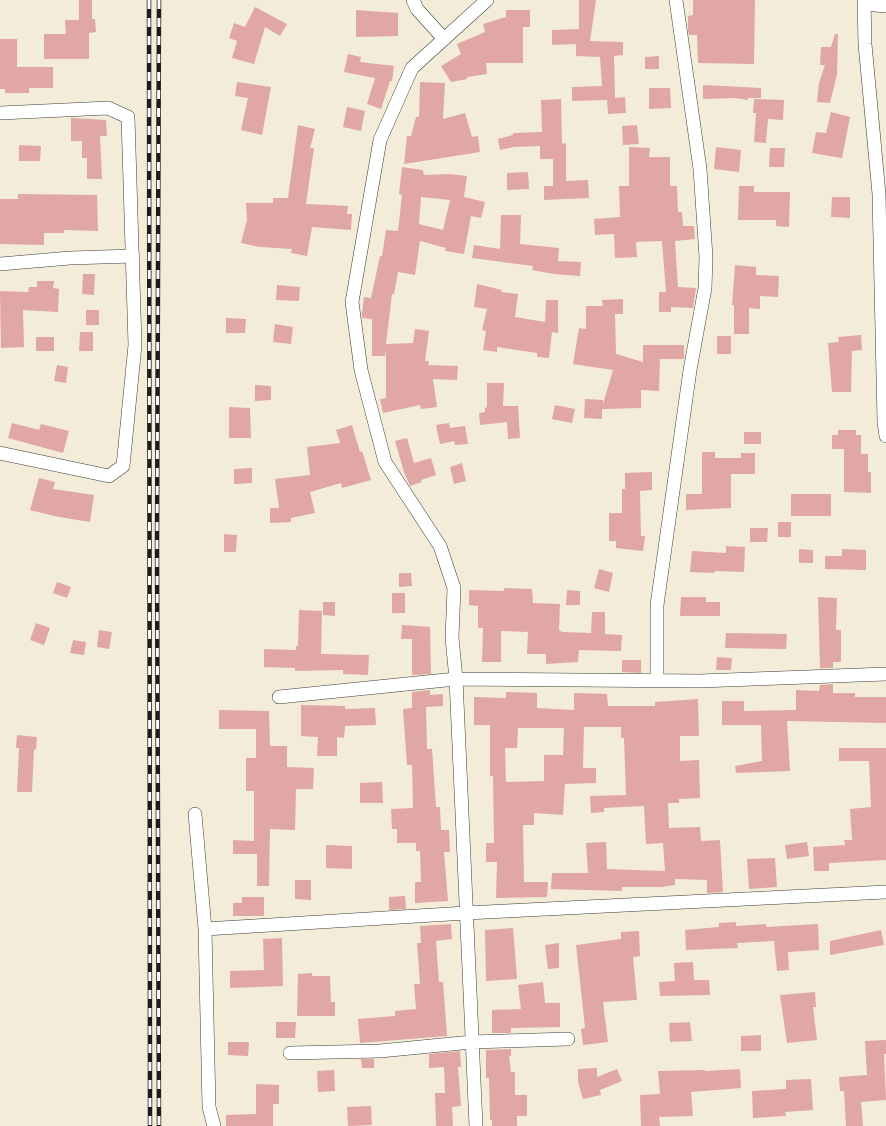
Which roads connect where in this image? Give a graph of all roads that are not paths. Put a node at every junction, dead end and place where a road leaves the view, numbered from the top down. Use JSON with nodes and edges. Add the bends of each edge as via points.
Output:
{"nodes":[{"id":1,"x":413,"y":0,"type":"edge"},
{"id":2,"x":487,"y":0,"type":"edge"},
{"id":3,"x":676,"y":0,"type":"edge"},
{"id":4,"x":864,"y":2,"type":"edge"},
{"id":5,"x":886,"y":6,"type":"edge"},
{"id":6,"x":444,"y":39,"type":"junction"},
{"id":7,"x":0,"y":113,"type":"edge"},
{"id":8,"x":133,"y":256,"type":"junction"},
{"id":9,"x":0,"y":264,"type":"edge"},
{"id":10,"x":886,"y":436,"type":"edge"},
{"id":11,"x":0,"y":453,"type":"edge"},
{"id":12,"x":886,"y":674,"type":"edge"},
{"id":13,"x":456,"y":679,"type":"junction"},
{"id":14,"x":657,"y":680,"type":"junction"},
{"id":15,"x":279,"y":697,"type":"dead end"},
{"id":16,"x":195,"y":814,"type":"dead end"},
{"id":17,"x":886,"y":892,"type":"edge"},
{"id":18,"x":466,"y":913,"type":"junction"},
{"id":19,"x":204,"y":929,"type":"junction"},
{"id":20,"x":568,"y":1039,"type":"dead end"},
{"id":21,"x":472,"y":1042,"type":"junction"},
{"id":22,"x":290,"y":1053,"type":"dead end"},
{"id":23,"x":214,"y":1126,"type":"edge"},
{"id":24,"x":476,"y":1126,"type":"edge"}],
"edges":[{"from":1,"to":6,"type":"street","via":[[417,9]]},
{"from":2,"to":6,"type":"street"},
{"from":3,"to":14,"type":"street","via":[[700,169],[706,257],[705,288],[689,378],[657,605]]},
{"from":4,"to":5,"type":"street"},
{"from":4,"to":10,"type":"street","via":[[865,44],[879,194]]},
{"from":6,"to":13,"type":"street","via":[[412,68],[380,140],[352,302],[361,370],[385,462],[440,546],[454,588],[452,638]]},
{"from":7,"to":8,"type":"street","via":[[108,108],[128,117]]},
{"from":8,"to":9,"type":"street"},
{"from":8,"to":11,"type":"street","via":[[135,345],[123,466],[109,476]]},
{"from":12,"to":14,"type":"street","via":[[700,681]]},
{"from":13,"to":14,"type":"street"},
{"from":13,"to":15,"type":"street"},
{"from":13,"to":18,"type":"street"},
{"from":16,"to":19,"type":"street"},
{"from":17,"to":18,"type":"street"},
{"from":18,"to":19,"type":"street"},
{"from":18,"to":21,"type":"street"},
{"from":19,"to":23,"type":"street","via":[[209,1107]]},
{"from":20,"to":21,"type":"street"},
{"from":21,"to":22,"type":"street","via":[[380,1051]]},
{"from":21,"to":24,"type":"street"}]}
